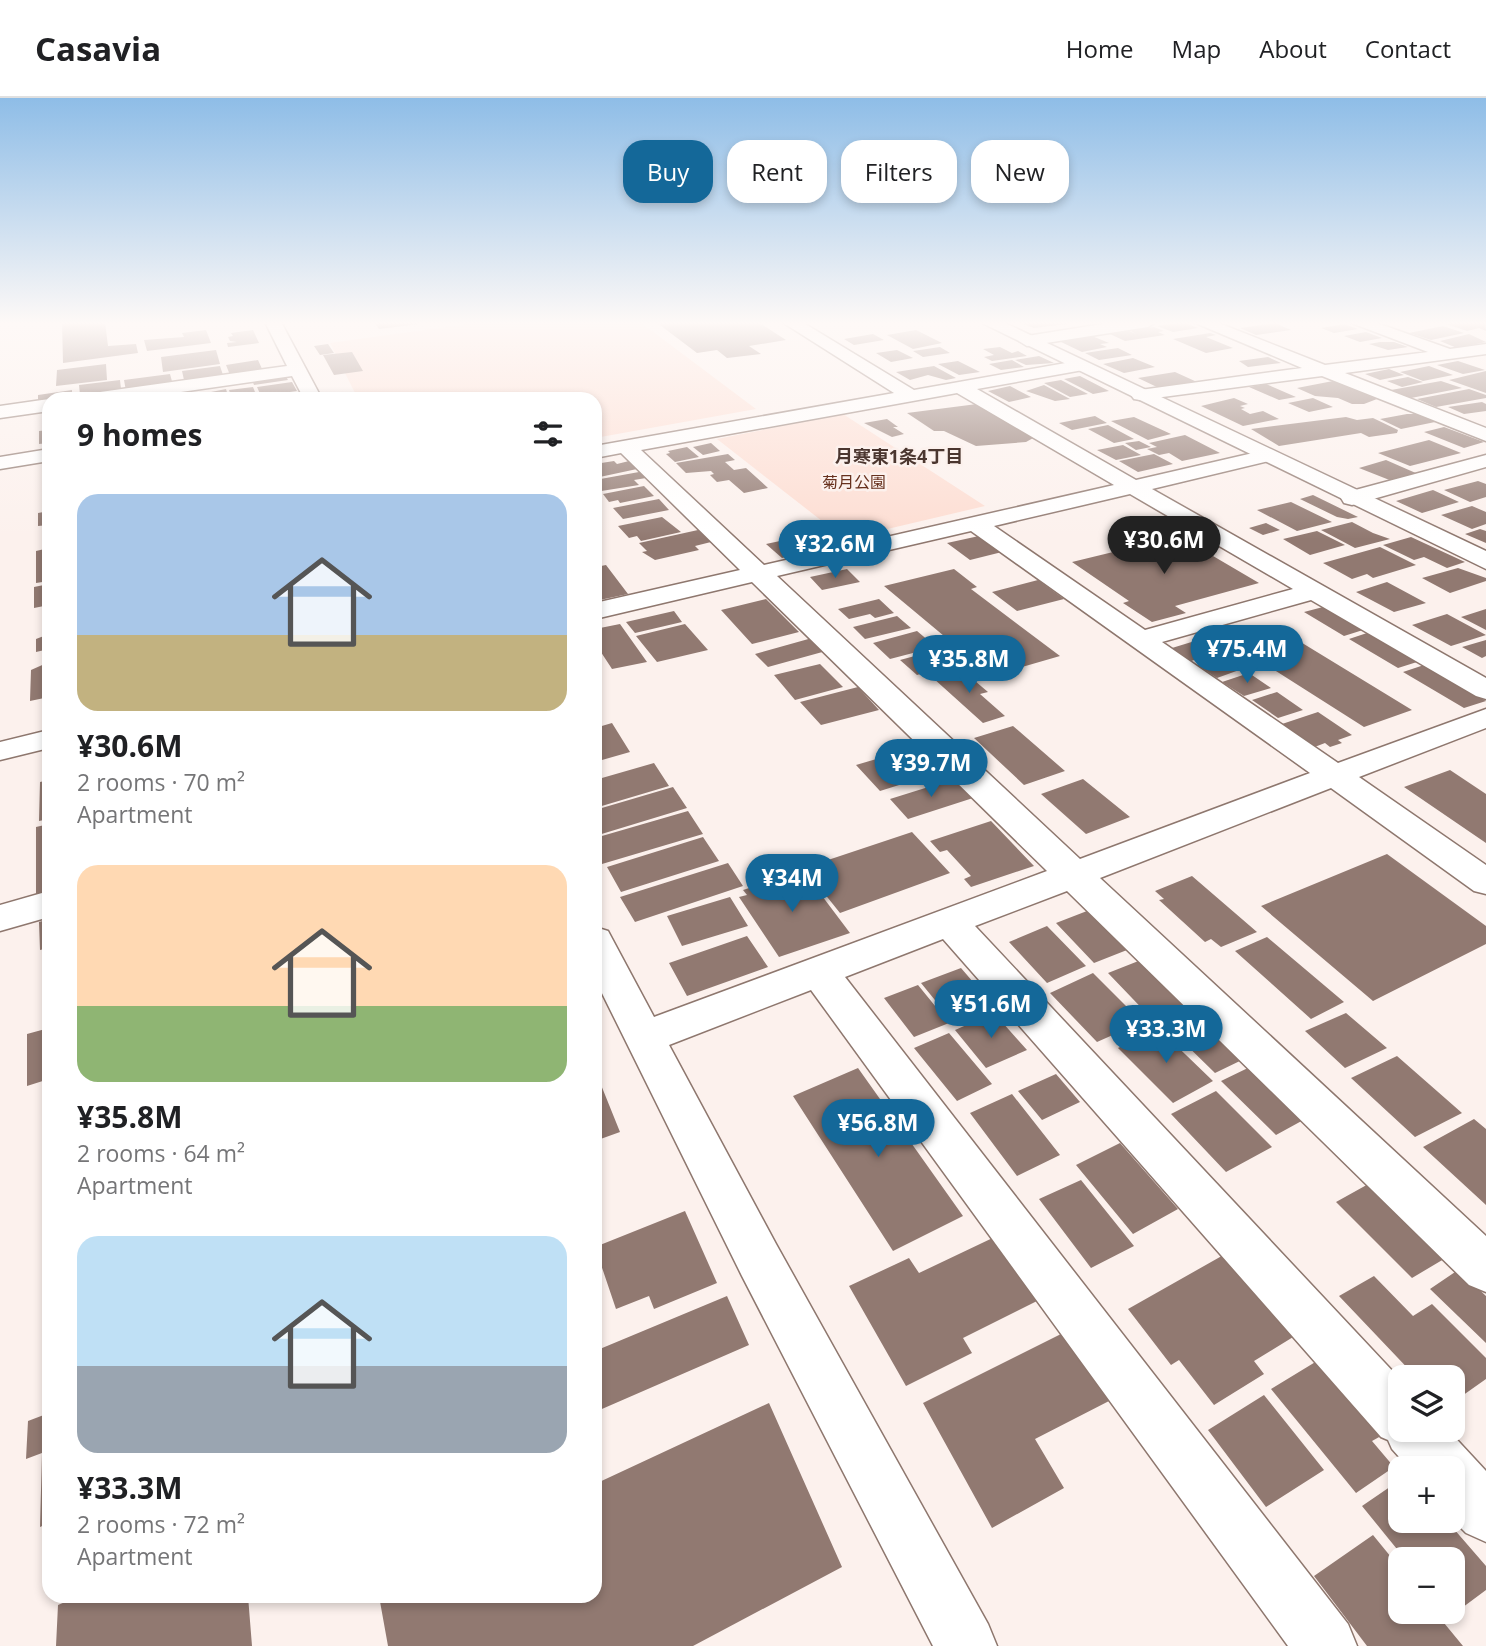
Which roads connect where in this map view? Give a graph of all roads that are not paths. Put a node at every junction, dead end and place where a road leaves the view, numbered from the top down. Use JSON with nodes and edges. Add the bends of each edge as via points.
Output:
{"nodes":[{"id":1,"x":909,"y":394,"type":"edge"},
{"id":2,"x":921,"y":394,"type":"edge"},
{"id":3,"x":973,"y":394,"type":"edge"},
{"id":4,"x":1146,"y":394,"type":"edge"},
{"id":5,"x":1382,"y":394,"type":"edge"},
{"id":6,"x":1140,"y":395,"type":"joint"},
{"id":7,"x":912,"y":396,"type":"junction"},
{"id":8,"x":42,"y":406,"type":"edge"},
{"id":9,"x":0,"y":412,"type":"edge"},
{"id":10,"x":1486,"y":435,"type":"edge"},
{"id":11,"x":610,"y":449,"type":"edge"},
{"id":12,"x":42,"y":456,"type":"edge"},
{"id":13,"x":1266,"y":456,"type":"junction"},
{"id":14,"x":1486,"y":461,"type":"edge"},
{"id":15,"x":0,"y":463,"type":"edge"},
{"id":16,"x":1133,"y":486,"type":"junction"},
{"id":17,"x":1352,"y":498,"type":"junction"},
{"id":18,"x":973,"y":522,"type":"junction"},
{"id":19,"x":1486,"y":561,"type":"edge"},
{"id":20,"x":758,"y":574,"type":"junction"},
{"id":21,"x":1315,"y":591,"type":"junction"},
{"id":22,"x":602,"y":609,"type":"edge"},
{"id":23,"x":1139,"y":640,"type":"junction"},
{"id":24,"x":1486,"y":690,"type":"edge"},
{"id":25,"x":1486,"y":718,"type":"edge"},
{"id":26,"x":42,"y":741,"type":"edge"},
{"id":27,"x":0,"y":751,"type":"edge"},
{"id":28,"x":1331,"y":775,"type":"junction"},
{"id":29,"x":1073,"y":875,"type":"junction"},
{"id":30,"x":1486,"y":882,"type":"edge"},
{"id":31,"x":42,"y":906,"type":"edge"},
{"id":32,"x":0,"y":918,"type":"edge"},
{"id":33,"x":949,"y":922,"type":"junction"},
{"id":34,"x":602,"y":954,"type":"edge"},
{"id":35,"x":820,"y":971,"type":"junction"},
{"id":36,"x":645,"y":1037,"type":"junction"},
{"id":37,"x":1486,"y":1269,"type":"edge"},
{"id":38,"x":1388,"y":1405,"type":"edge"},
{"id":39,"x":1422,"y":1442,"type":"edge"},
{"id":40,"x":1435,"y":1456,"type":"edge"},
{"id":41,"x":1465,"y":1490,"type":"edge"},
{"id":42,"x":1486,"y":1513,"type":"edge"},
{"id":43,"x":966,"y":1646,"type":"edge"},
{"id":44,"x":1326,"y":1646,"type":"edge"}],
"edges":[{"from":1,"to":7,"type":"street"},
{"from":2,"to":7,"type":"street"},
{"from":3,"to":16,"type":"street"},
{"from":4,"to":6,"type":"street"},
{"from":5,"to":10,"type":"street"},
{"from":6,"to":13,"type":"street"},
{"from":7,"to":11,"type":"street"},
{"from":8,"to":9,"type":"street"},
{"from":11,"to":20,"type":"street"},
{"from":12,"to":15,"type":"street"},
{"from":13,"to":16,"type":"street"},
{"from":13,"to":17,"type":"street"},
{"from":14,"to":17,"type":"street"},
{"from":16,"to":18,"type":"street"},
{"from":16,"to":21,"type":"street"},
{"from":17,"to":19,"type":"street"},
{"from":18,"to":20,"type":"street"},
{"from":18,"to":23,"type":"street"},
{"from":20,"to":22,"type":"street"},
{"from":20,"to":29,"type":"street"},
{"from":21,"to":23,"type":"street"},
{"from":21,"to":24,"type":"street"},
{"from":23,"to":28,"type":"street"},
{"from":25,"to":28,"type":"street"},
{"from":26,"to":27,"type":"street"},
{"from":28,"to":29,"type":"street"},
{"from":28,"to":30,"type":"street"},
{"from":29,"to":33,"type":"street"},
{"from":29,"to":37,"type":"street"},
{"from":31,"to":32,"type":"street"},
{"from":33,"to":35,"type":"street"},
{"from":33,"to":38,"type":"street"},
{"from":34,"to":36,"type":"street"},
{"from":35,"to":36,"type":"street"},
{"from":35,"to":44,"type":"street"},
{"from":36,"to":43,"type":"street"},
{"from":39,"to":40,"type":"street"},
{"from":41,"to":42,"type":"street"}]}
